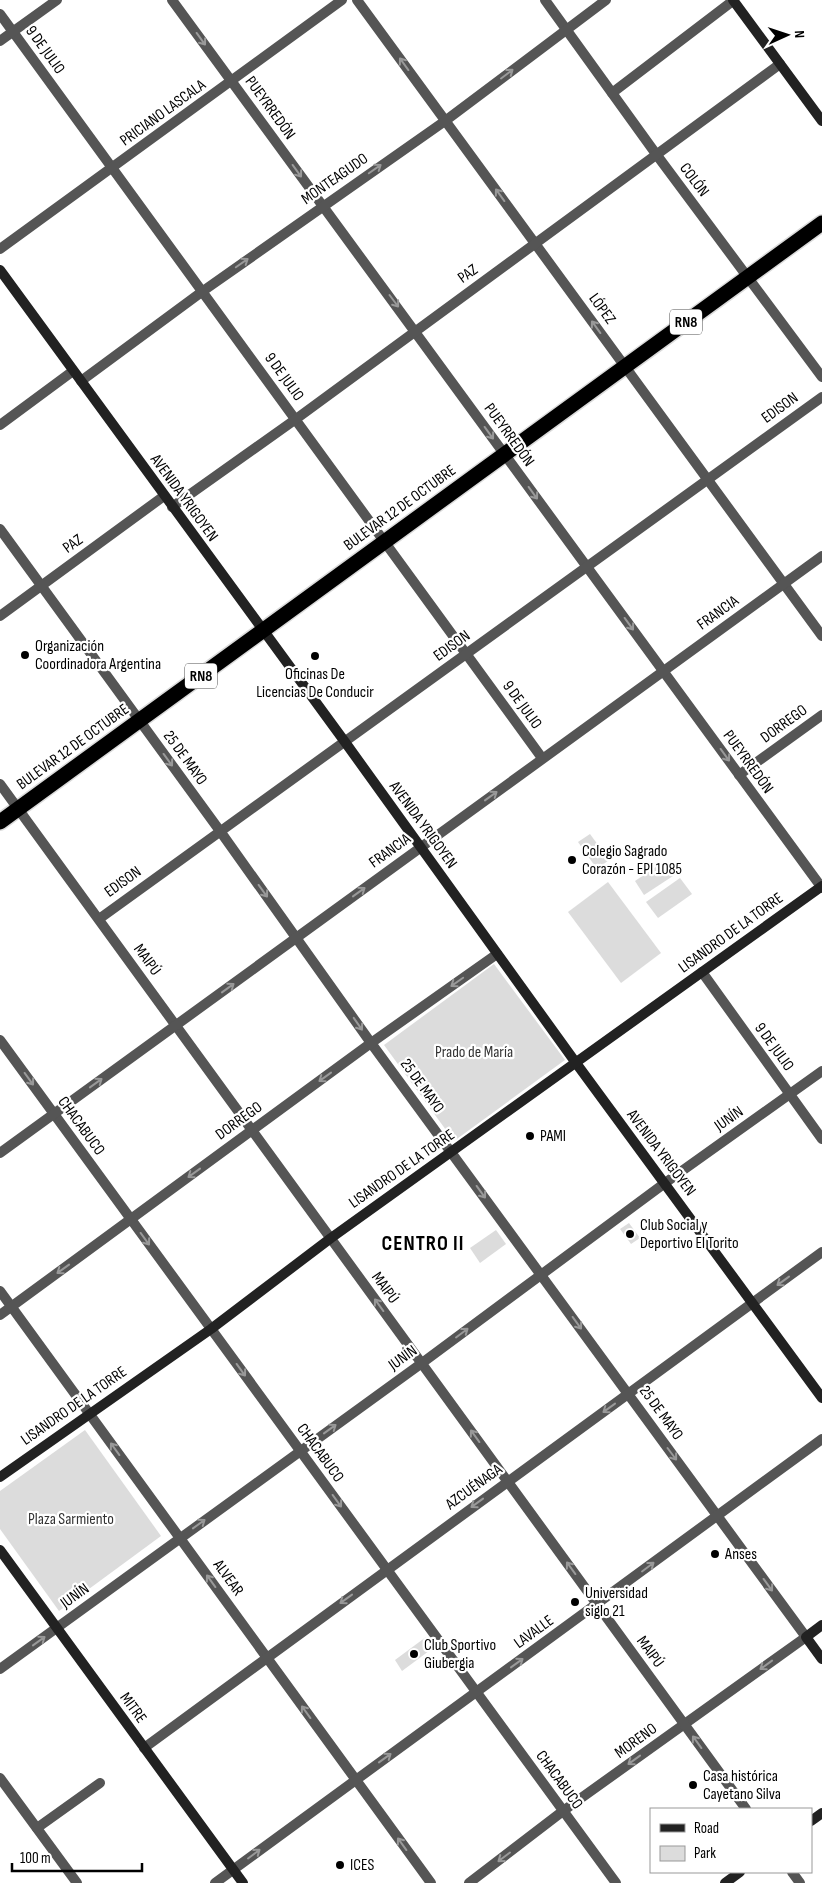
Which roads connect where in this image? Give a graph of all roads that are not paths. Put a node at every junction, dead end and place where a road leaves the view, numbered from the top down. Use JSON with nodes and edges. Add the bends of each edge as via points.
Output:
{"nodes":[{"id":1,"x":57,"y":0,"type":"edge"},
{"id":2,"x":172,"y":0,"type":"edge"},
{"id":3,"x":342,"y":0,"type":"edge"},
{"id":4,"x":357,"y":0,"type":"edge"},
{"id":5,"x":545,"y":0,"type":"edge"},
{"id":6,"x":606,"y":0,"type":"edge"},
{"id":7,"x":734,"y":0,"type":"edge"},
{"id":8,"x":0,"y":14,"type":"edge"},
{"id":9,"x":566,"y":30,"type":"junction"},
{"id":10,"x":13,"y":32,"type":"junction"},
{"id":11,"x":0,"y":41,"type":"edge"},
{"id":12,"x":780,"y":64,"type":"junction"},
{"id":13,"x":232,"y":81,"type":"junction"},
{"id":14,"x":612,"y":93,"type":"junction"},
{"id":15,"x":445,"y":121,"type":"junction"},
{"id":16,"x":822,"y":121,"type":"edge"},
{"id":17,"x":656,"y":154,"type":"junction"},
{"id":18,"x":112,"y":168,"type":"junction"},
{"id":19,"x":323,"y":206,"type":"junction"},
{"id":20,"x":822,"y":223,"type":"edge"},
{"id":21,"x":535,"y":243,"type":"junction"},
{"id":22,"x":0,"y":249,"type":"edge"},
{"id":23,"x":0,"y":270,"type":"edge"},
{"id":24,"x":748,"y":278,"type":"junction"},
{"id":25,"x":203,"y":291,"type":"junction"},
{"id":26,"x":416,"y":331,"type":"junction"},
{"id":27,"x":624,"y":366,"type":"junction"},
{"id":28,"x":73,"y":371,"type":"junction"},
{"id":29,"x":822,"y":377,"type":"edge"},
{"id":30,"x":81,"y":381,"type":"junction"},
{"id":31,"x":822,"y":397,"type":"edge"},
{"id":32,"x":296,"y":419,"type":"junction"},
{"id":33,"x":0,"y":425,"type":"edge"},
{"id":34,"x":504,"y":454,"type":"junction"},
{"id":35,"x":707,"y":479,"type":"junction"},
{"id":36,"x":164,"y":496,"type":"junction"},
{"id":37,"x":172,"y":507,"type":"junction"},
{"id":38,"x":0,"y":529,"type":"edge"},
{"id":39,"x":384,"y":541,"type":"junction"},
{"id":40,"x":822,"y":556,"type":"edge"},
{"id":41,"x":586,"y":566,"type":"junction"},
{"id":42,"x":783,"y":583,"type":"junction"},
{"id":43,"x":42,"y":586,"type":"junction"},
{"id":44,"x":0,"y":616,"type":"edge"},
{"id":45,"x":262,"y":630,"type":"junction"},
{"id":46,"x":822,"y":636,"type":"edge"},
{"id":47,"x":467,"y":654,"type":"junction"},
{"id":48,"x":663,"y":671,"type":"junction"},
{"id":49,"x":822,"y":715,"type":"edge"},
{"id":50,"x":139,"y":721,"type":"junction"},
{"id":51,"x":345,"y":742,"type":"junction"},
{"id":52,"x":542,"y":758,"type":"junction"},
{"id":53,"x":739,"y":775,"type":"junction"},
{"id":54,"x":0,"y":784,"type":"edge"},
{"id":55,"x":18,"y":809,"type":"junction"},
{"id":56,"x":0,"y":822,"type":"edge"},
{"id":57,"x":220,"y":831,"type":"junction"},
{"id":58,"x":420,"y":847,"type":"junction"},
{"id":59,"x":822,"y":887,"type":"edge"},
{"id":60,"x":99,"y":918,"type":"junction"},
{"id":61,"x":296,"y":938,"type":"junction"},
{"id":62,"x":497,"y":954,"type":"junction"},
{"id":63,"x":702,"y":972,"type":"junction"},
{"id":64,"x":176,"y":1026,"type":"junction"},
{"id":65,"x":0,"y":1040,"type":"edge"},
{"id":66,"x":371,"y":1043,"type":"junction"},
{"id":67,"x":576,"y":1063,"type":"junction"},
{"id":68,"x":822,"y":1071,"type":"edge"},
{"id":69,"x":790,"y":1094,"type":"junction"},
{"id":70,"x":54,"y":1114,"type":"junction"},
{"id":71,"x":253,"y":1130,"type":"junction"},
{"id":72,"x":822,"y":1139,"type":"edge"},
{"id":73,"x":0,"y":1152,"type":"edge"},
{"id":74,"x":452,"y":1152,"type":"junction"},
{"id":75,"x":665,"y":1183,"type":"junction"},
{"id":76,"x":131,"y":1219,"type":"junction"},
{"id":77,"x":331,"y":1238,"type":"junction"},
{"id":78,"x":822,"y":1252,"type":"edge"},
{"id":79,"x":541,"y":1274,"type":"junction"},
{"id":80,"x":0,"y":1291,"type":"edge"},
{"id":81,"x":753,"y":1303,"type":"junction"},
{"id":82,"x":11,"y":1307,"type":"junction"},
{"id":83,"x":0,"y":1315,"type":"edge"},
{"id":84,"x":211,"y":1329,"type":"junction"},
{"id":85,"x":422,"y":1363,"type":"junction"},
{"id":86,"x":628,"y":1395,"type":"junction"},
{"id":87,"x":822,"y":1398,"type":"edge"},
{"id":88,"x":89,"y":1413,"type":"junction"},
{"id":89,"x":822,"y":1439,"type":"edge"},
{"id":90,"x":300,"y":1450,"type":"junction"},
{"id":91,"x":0,"y":1477,"type":"edge"},
{"id":92,"x":508,"y":1481,"type":"junction"},
{"id":93,"x":718,"y":1515,"type":"junction"},
{"id":94,"x":180,"y":1538,"type":"junction"},
{"id":95,"x":0,"y":1550,"type":"edge"},
{"id":96,"x":386,"y":1570,"type":"junction"},
{"id":97,"x":597,"y":1605,"type":"junction"},
{"id":98,"x":822,"y":1626,"type":"edge"},
{"id":99,"x":57,"y":1628,"type":"junction"},
{"id":100,"x":806,"y":1637,"type":"junction"},
{"id":101,"x":266,"y":1657,"type":"junction"},
{"id":102,"x":822,"y":1659,"type":"edge"},
{"id":103,"x":0,"y":1669,"type":"edge"},
{"id":104,"x":478,"y":1692,"type":"junction"},
{"id":105,"x":684,"y":1725,"type":"junction"},
{"id":106,"x":144,"y":1748,"type":"junction"},
{"id":107,"x":0,"y":1778,"type":"edge"},
{"id":108,"x":355,"y":1779,"type":"junction"},
{"id":109,"x":100,"y":1783,"type":"dead end"},
{"id":110,"x":745,"y":1808,"type":"edge"},
{"id":111,"x":563,"y":1811,"type":"junction"},
{"id":112,"x":37,"y":1828,"type":"junction"},
{"id":113,"x":233,"y":1870,"type":"junction"},
{"id":114,"x":739,"y":1873,"type":"edge"},
{"id":115,"x":77,"y":1883,"type":"edge"},
{"id":116,"x":215,"y":1883,"type":"edge"},
{"id":117,"x":242,"y":1883,"type":"edge"},
{"id":118,"x":431,"y":1883,"type":"edge"},
{"id":119,"x":469,"y":1883,"type":"edge"},
{"id":120,"x":616,"y":1883,"type":"edge"},
{"id":121,"x":725,"y":1883,"type":"edge"}],
"edges":[{"from":1,"to":10,"type":"street"},
{"from":2,"to":13,"type":"street","name":"PUEYRREDÓN","one_way":true},
{"from":3,"to":13,"type":"street","name":"PRICIANO LASCALA"},
{"from":15,"to":4,"type":"street","name":"LÓPEZ","one_way":true},
{"from":5,"to":9,"type":"street","name":"COLÓN"},
{"from":6,"to":9,"type":"street","name":"MONTEAGUDO"},
{"from":7,"to":12,"type":"main road"},
{"from":7,"to":14,"type":"street"},
{"from":8,"to":10,"type":"street","name":"9 DE JULIO"},
{"from":9,"to":14,"type":"street","name":"COLÓN"},
{"from":15,"to":9,"type":"street","name":"MONTEAGUDO","one_way":true},
{"from":10,"to":11,"type":"street"},
{"from":10,"to":18,"type":"street","name":"9 DE JULIO"},
{"from":12,"to":16,"type":"main road"},
{"from":12,"to":17,"type":"street","name":"PAZ"},
{"from":13,"to":18,"type":"street","name":"PRICIANO LASCALA"},
{"from":13,"to":19,"type":"street","name":"PUEYRREDÓN","one_way":true},
{"from":14,"to":17,"type":"street","name":"COLÓN"},
{"from":19,"to":15,"type":"street","name":"MONTEAGUDO","one_way":true},
{"from":21,"to":15,"type":"street","name":"LÓPEZ","one_way":true},
{"from":17,"to":21,"type":"street","name":"PAZ"},
{"from":17,"to":24,"type":"street","name":"COLÓN"},
{"from":18,"to":22,"type":"street","name":"PRICIANO LASCALA"},
{"from":18,"to":25,"type":"street","name":"9 DE JULIO"},
{"from":25,"to":19,"type":"street","name":"MONTEAGUDO","one_way":true},
{"from":19,"to":26,"type":"street","name":"PUEYRREDÓN","one_way":true},
{"from":20,"to":24,"type":"highway","name":"BULEVAR 12 DE OCTUBRE","number":"RN8"},
{"from":21,"to":26,"type":"street","name":"PAZ"},
{"from":27,"to":21,"type":"street","name":"LÓPEZ","one_way":true},
{"from":23,"to":28,"type":"main road","name":"AVENIDA YRIGOYEN"},
{"from":24,"to":27,"type":"highway","name":"BULEVAR 12 DE OCTUBRE","number":"RN8"},
{"from":24,"to":29,"type":"street","name":"COLÓN"},
{"from":25,"to":30,"type":"street","name":"MONTEAGUDO"},
{"from":25,"to":32,"type":"street","name":"9 DE JULIO"},
{"from":26,"to":32,"type":"street","name":"PAZ"},
{"from":26,"to":34,"type":"street","name":"PUEYRREDÓN","one_way":true},
{"from":27,"to":34,"type":"highway","name":"BULEVAR 12 DE OCTUBRE","number":"RN8"},
{"from":27,"to":35,"type":"street","name":"LÓPEZ"},
{"from":28,"to":30,"type":"main road","name":"AVENIDA YRIGOYEN"},
{"from":28,"to":33,"type":"street"},
{"from":30,"to":36,"type":"main road","name":"AVENIDA YRIGOYEN"},
{"from":31,"to":35,"type":"street","name":"EDISON"},
{"from":32,"to":37,"type":"street","name":"PAZ"},
{"from":32,"to":39,"type":"street","name":"9 DE JULIO"},
{"from":34,"to":39,"type":"highway","name":"BULEVAR 12 DE OCTUBRE","number":"RN8"},
{"from":34,"to":41,"type":"street","name":"PUEYRREDÓN","one_way":true},
{"from":35,"to":41,"type":"street","name":"EDISON"},
{"from":35,"to":42,"type":"street","name":"LÓPEZ"},
{"from":36,"to":37,"type":"main road","name":"AVENIDA YRIGOYEN"},
{"from":36,"to":43,"type":"street","name":"PAZ"},
{"from":37,"to":45,"type":"main road","name":"AVENIDA YRIGOYEN"},
{"from":38,"to":43,"type":"street","name":"25 DE MAYO"},
{"from":39,"to":45,"type":"highway","name":"BULEVAR 12 DE OCTUBRE","number":"RN8"},
{"from":39,"to":47,"type":"street","name":"9 DE JULIO"},
{"from":40,"to":42,"type":"street","name":"FRANCIA"},
{"from":41,"to":47,"type":"street","name":"EDISON"},
{"from":41,"to":48,"type":"street","name":"PUEYRREDÓN","one_way":true},
{"from":42,"to":46,"type":"street","name":"LÓPEZ"},
{"from":42,"to":48,"type":"street","name":"FRANCIA"},
{"from":43,"to":44,"type":"street","name":"PAZ"},
{"from":43,"to":50,"type":"street","name":"25 DE MAYO"},
{"from":45,"to":50,"type":"highway","name":"BULEVAR 12 DE OCTUBRE","number":"RN8"},
{"from":45,"to":51,"type":"main road","name":"AVENIDA YRIGOYEN"},
{"from":47,"to":51,"type":"street","name":"EDISON"},
{"from":47,"to":52,"type":"street","name":"9 DE JULIO"},
{"from":48,"to":52,"type":"street","name":"FRANCIA"},
{"from":48,"to":53,"type":"street","name":"PUEYRREDÓN","one_way":true},
{"from":49,"to":53,"type":"street","name":"DORREGO"},
{"from":50,"to":55,"type":"highway","name":"BULEVAR 12 DE OCTUBRE","number":"RN8"},
{"from":50,"to":57,"type":"street","name":"25 DE MAYO","one_way":true},
{"from":51,"to":57,"type":"street","name":"EDISON"},
{"from":51,"to":58,"type":"main road","name":"AVENIDA YRIGOYEN"},
{"from":58,"to":52,"type":"street","name":"FRANCIA","one_way":true},
{"from":53,"to":59,"type":"street","name":"PUEYRREDÓN"},
{"from":54,"to":55,"type":"street","name":"MAIPÚ"},
{"from":55,"to":56,"type":"highway","name":"BULEVAR 12 DE OCTUBRE","number":"RN8"},
{"from":55,"to":60,"type":"street","name":"MAIPÚ"},
{"from":57,"to":60,"type":"street","name":"EDISON"},
{"from":57,"to":61,"type":"street","name":"25 DE MAYO","one_way":true},
{"from":61,"to":58,"type":"street","name":"FRANCIA","one_way":true},
{"from":58,"to":62,"type":"main road","name":"AVENIDA YRIGOYEN"},
{"from":59,"to":63,"type":"main road","name":"LISANDRO DE LA TORRE"},
{"from":60,"to":64,"type":"street","name":"MAIPÚ"},
{"from":64,"to":61,"type":"street","name":"FRANCIA","one_way":true},
{"from":61,"to":66,"type":"street","name":"25 DE MAYO","one_way":true},
{"from":62,"to":66,"type":"street","name":"DORREGO","one_way":true},
{"from":62,"to":67,"type":"main road","name":"AVENIDA YRIGOYEN"},
{"from":63,"to":67,"type":"main road","name":"LISANDRO DE LA TORRE"},
{"from":63,"to":69,"type":"street","name":"9 DE JULIO"},
{"from":70,"to":64,"type":"street","name":"FRANCIA","one_way":true},
{"from":64,"to":71,"type":"street","name":"MAIPÚ"},
{"from":65,"to":70,"type":"street","name":"CHACABUCO","one_way":true},
{"from":66,"to":71,"type":"street","name":"DORREGO","one_way":true},
{"from":66,"to":74,"type":"street","name":"25 DE MAYO"},
{"from":67,"to":74,"type":"main road","name":"LISANDRO DE LA TORRE"},
{"from":67,"to":75,"type":"main road","name":"AVENIDA YRIGOYEN"},
{"from":68,"to":69,"type":"street","name":"JUNÍN"},
{"from":69,"to":72,"type":"street","name":"9 DE JULIO"},
{"from":69,"to":75,"type":"street","name":"JUNÍN"},
{"from":70,"to":73,"type":"street","name":"FRANCIA"},
{"from":70,"to":76,"type":"street","name":"CHACABUCO"},
{"from":71,"to":76,"type":"street","name":"DORREGO","one_way":true},
{"from":71,"to":77,"type":"street","name":"MAIPÚ"},
{"from":74,"to":77,"type":"main road","name":"LISANDRO DE LA TORRE"},
{"from":74,"to":79,"type":"street","name":"25 DE MAYO","one_way":true},
{"from":75,"to":79,"type":"street","name":"JUNÍN"},
{"from":75,"to":81,"type":"main road","name":"AVENIDA YRIGOYEN"},
{"from":76,"to":82,"type":"street","name":"DORREGO","one_way":true},
{"from":76,"to":84,"type":"street","name":"CHACABUCO","one_way":true},
{"from":77,"to":84,"type":"main road","name":"LISANDRO DE LA TORRE"},
{"from":85,"to":77,"type":"street","name":"MAIPÚ","one_way":true},
{"from":78,"to":81,"type":"street","name":"AZCUÉNAGA","one_way":true},
{"from":85,"to":79,"type":"street","name":"JUNÍN","one_way":true},
{"from":79,"to":86,"type":"street","name":"25 DE MAYO","one_way":true},
{"from":80,"to":82,"type":"street","name":"ALVEAR"},
{"from":81,"to":86,"type":"street","name":"AZCUÉNAGA"},
{"from":81,"to":87,"type":"main road","name":"AVENIDA YRIGOYEN"},
{"from":82,"to":83,"type":"street","name":"DORREGO"},
{"from":82,"to":88,"type":"street","name":"ALVEAR"},
{"from":84,"to":88,"type":"main road","name":"LISANDRO DE LA TORRE"},
{"from":84,"to":90,"type":"street","name":"CHACABUCO","one_way":true},
{"from":90,"to":85,"type":"street","name":"JUNÍN","one_way":true},
{"from":92,"to":85,"type":"street","name":"MAIPÚ","one_way":true},
{"from":86,"to":92,"type":"street","name":"AZCUÉNAGA","one_way":true},
{"from":86,"to":93,"type":"street","name":"25 DE MAYO","one_way":true},
{"from":88,"to":91,"type":"main road","name":"LISANDRO DE LA TORRE"},
{"from":94,"to":88,"type":"street","name":"ALVEAR","one_way":true},
{"from":89,"to":93,"type":"street","name":"LAVALLE"},
{"from":94,"to":90,"type":"street","name":"JUNÍN","one_way":true},
{"from":90,"to":96,"type":"street","name":"CHACABUCO","one_way":true},
{"from":92,"to":96,"type":"street","name":"AZCUÉNAGA","one_way":true},
{"from":97,"to":92,"type":"street","name":"MAIPÚ","one_way":true},
{"from":97,"to":93,"type":"street","name":"LAVALLE","one_way":true},
{"from":93,"to":100,"type":"street","name":"25 DE MAYO","one_way":true},
{"from":94,"to":99,"type":"street","name":"JUNÍN"},
{"from":101,"to":94,"type":"street","name":"ALVEAR","one_way":true},
{"from":95,"to":99,"type":"main road","name":"MITRE"},
{"from":96,"to":101,"type":"street","name":"AZCUÉNAGA","one_way":true},
{"from":96,"to":104,"type":"street","name":"CHACABUCO"},
{"from":104,"to":97,"type":"street","name":"LAVALLE","one_way":true},
{"from":97,"to":105,"type":"street","name":"MAIPÚ"},
{"from":98,"to":100,"type":"main road","name":"MORENO"},
{"from":103,"to":99,"type":"street","name":"JUNÍN","one_way":true},
{"from":99,"to":106,"type":"main road","name":"MITRE"},
{"from":100,"to":102,"type":"main road","name":"25 DE MAYO"},
{"from":100,"to":105,"type":"street","name":"MORENO","one_way":true},
{"from":101,"to":106,"type":"street","name":"AZCUÉNAGA"},
{"from":108,"to":101,"type":"street","name":"ALVEAR","one_way":true},
{"from":108,"to":104,"type":"street","name":"LAVALLE","one_way":true},
{"from":104,"to":111,"type":"street","name":"CHACABUCO"},
{"from":110,"to":105,"type":"street","name":"MAIPÚ","one_way":true},
{"from":105,"to":111,"type":"street","name":"MORENO","one_way":true},
{"from":106,"to":113,"type":"main road","name":"MITRE"},
{"from":107,"to":112,"type":"street"},
{"from":113,"to":108,"type":"street","name":"LAVALLE","one_way":true},
{"from":118,"to":108,"type":"street","name":"ALVEAR","one_way":true},
{"from":109,"to":112,"type":"street"},
{"from":111,"to":119,"type":"street","name":"MORENO","one_way":true},
{"from":111,"to":120,"type":"street","name":"CHACABUCO"},
{"from":112,"to":115,"type":"street"},
{"from":113,"to":116,"type":"street","name":"LAVALLE"},
{"from":113,"to":117,"type":"main road","name":"MITRE"},
{"from":114,"to":121,"type":"main road"}]}
